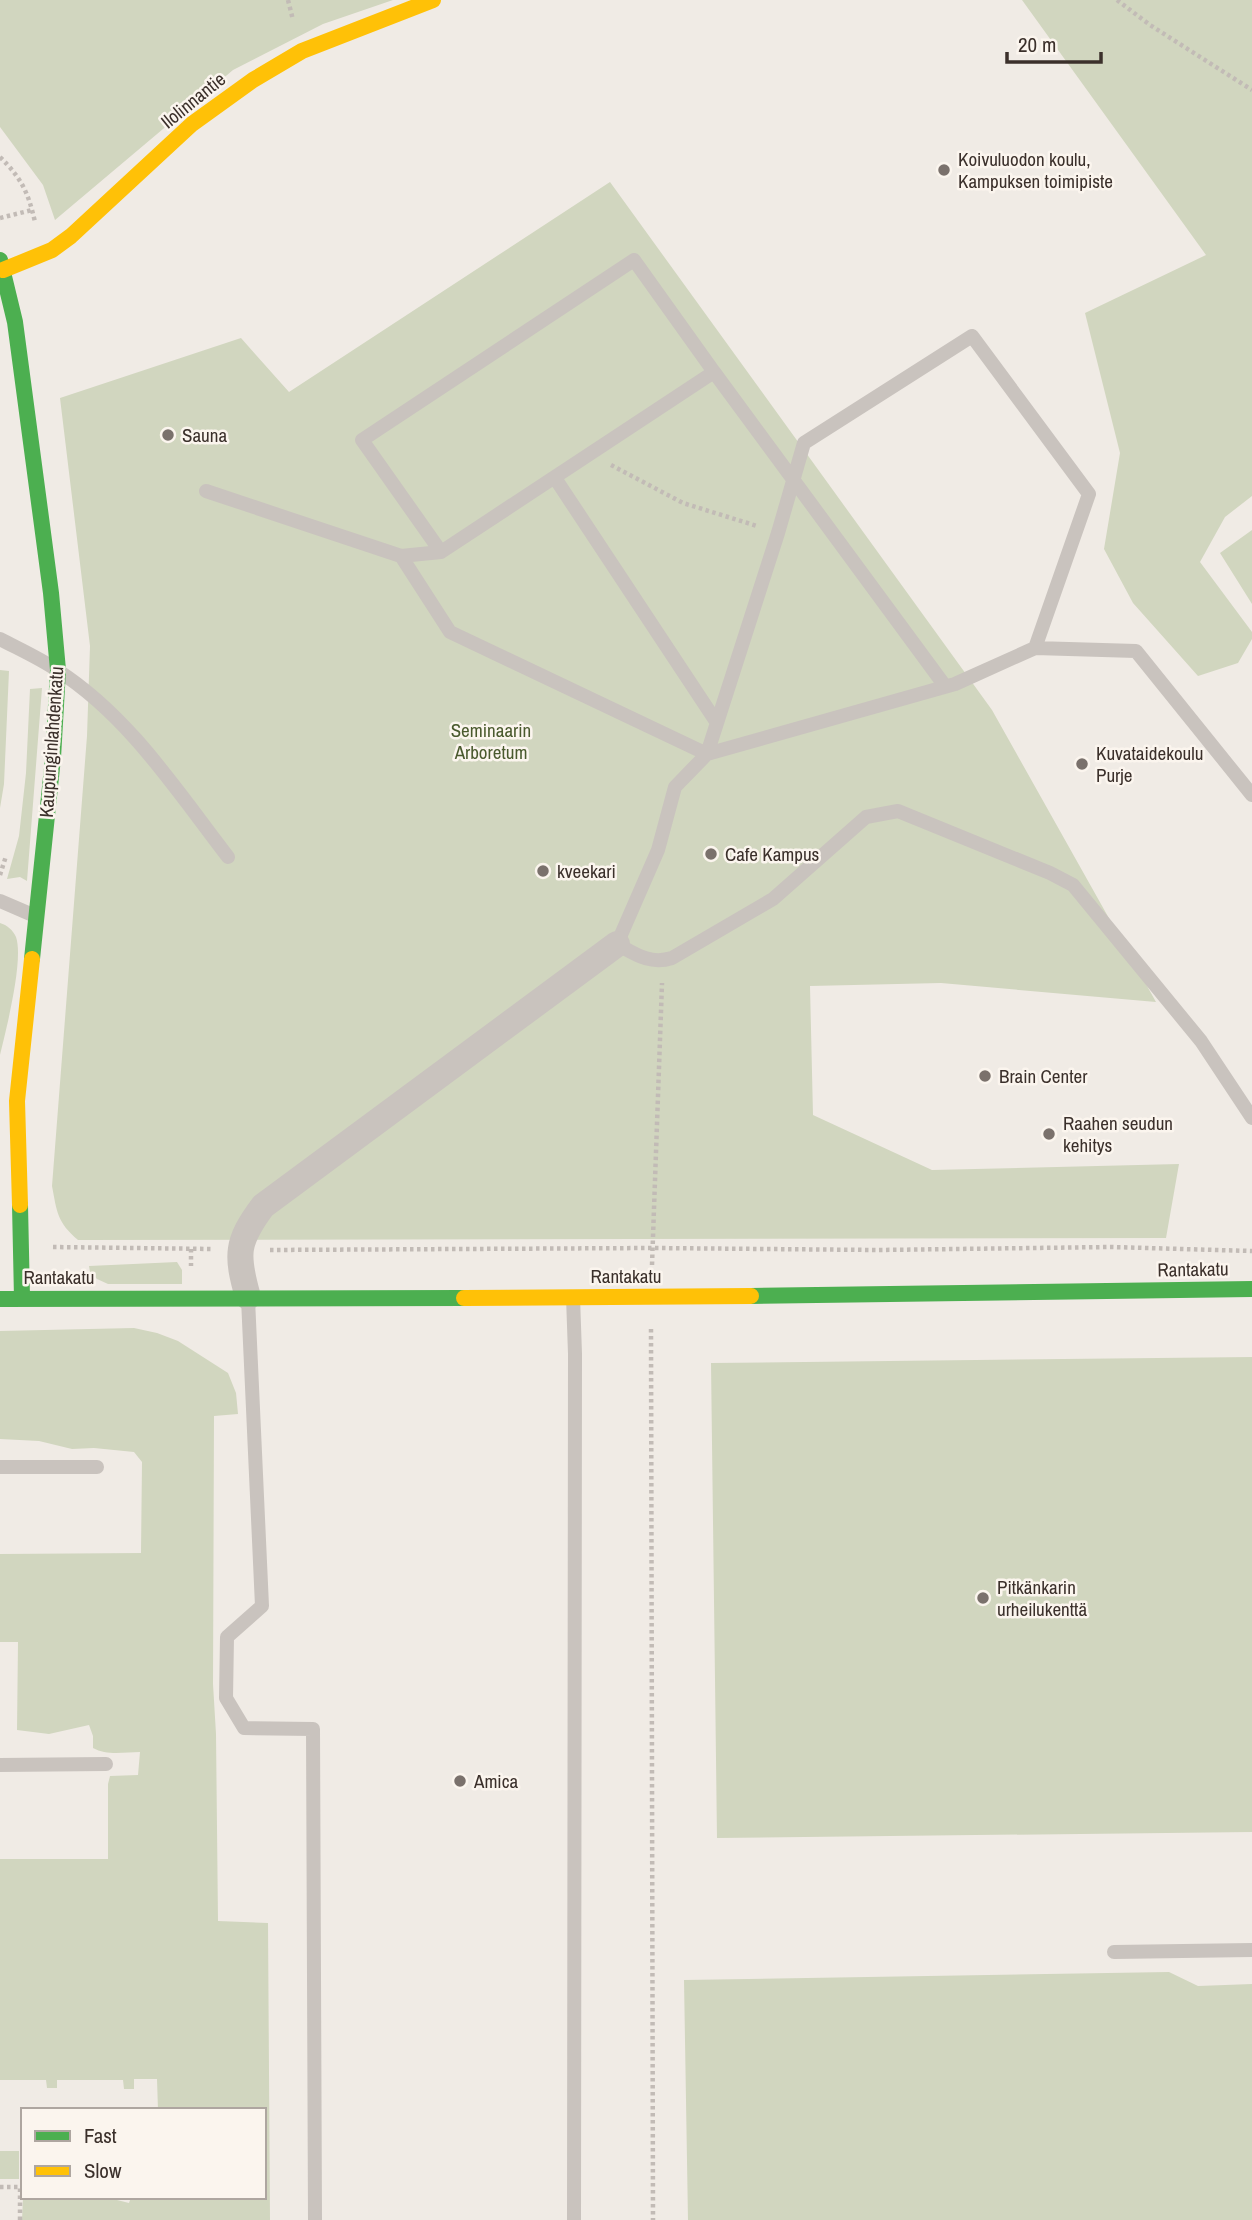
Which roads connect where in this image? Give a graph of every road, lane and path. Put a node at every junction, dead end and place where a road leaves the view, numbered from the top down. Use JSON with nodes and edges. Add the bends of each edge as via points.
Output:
{"nodes":[{"id":1,"x":433,"y":0,"type":"edge"},
{"id":2,"x":1117,"y":0,"type":"edge"},
{"id":3,"x":1252,"y":90,"type":"edge"},
{"id":4,"x":32,"y":210,"type":"dead end"},
{"id":5,"x":0,"y":218,"type":"edge"},
{"id":6,"x":1,"y":265,"type":"edge"},
{"id":7,"x":714,"y":372,"type":"junction"},
{"id":8,"x":590,"y":454,"type":"junction"},
{"id":9,"x":555,"y":478,"type":"junction"},
{"id":10,"x":793,"y":481,"type":"junction"},
{"id":11,"x":206,"y":491,"type":"dead end"},
{"id":12,"x":778,"y":533,"type":"junction"},
{"id":13,"x":441,"y":552,"type":"junction"},
{"id":14,"x":401,"y":556,"type":"junction"},
{"id":15,"x":0,"y":639,"type":"edge"},
{"id":16,"x":1035,"y":648,"type":"junction"},
{"id":17,"x":58,"y":670,"type":"junction"},
{"id":18,"x":945,"y":686,"type":"junction"},
{"id":19,"x":717,"y":723,"type":"junction"},
{"id":20,"x":707,"y":754,"type":"junction"},
{"id":21,"x":1252,"y":795,"type":"edge"},
{"id":22,"x":228,"y":857,"type":"dead end"},
{"id":23,"x":0,"y":901,"type":"edge"},
{"id":24,"x":36,"y":917,"type":"junction"},
{"id":25,"x":617,"y":944,"type":"junction"},
{"id":26,"x":663,"y":961,"type":"junction"},
{"id":27,"x":17,"y":1101,"type":"junction"},
{"id":28,"x":1252,"y":1118,"type":"edge"},
{"id":29,"x":0,"y":1156,"type":"edge"},
{"id":30,"x":22,"y":1246,"type":"junction"},
{"id":31,"x":653,"y":1248,"type":"junction"},
{"id":32,"x":240,"y":1250,"type":"junction"},
{"id":33,"x":1252,"y":1251,"type":"edge"},
{"id":34,"x":1252,"y":1289,"type":"edge"},
{"id":35,"x":248,"y":1297,"type":"junction"},
{"id":36,"x":573,"y":1297,"type":"junction"},
{"id":37,"x":651,"y":1297,"type":"junction"},
{"id":38,"x":0,"y":1298,"type":"edge"},
{"id":39,"x":22,"y":1298,"type":"junction"},
{"id":40,"x":0,"y":1467,"type":"edge"},
{"id":41,"x":97,"y":1467,"type":"dead end"},
{"id":42,"x":106,"y":1763,"type":"dead end"},
{"id":43,"x":0,"y":1765,"type":"edge"},
{"id":44,"x":1252,"y":1950,"type":"edge"},
{"id":45,"x":1114,"y":1952,"type":"dead end"},
{"id":46,"x":0,"y":2187,"type":"edge"},
{"id":47,"x":21,"y":2187,"type":"edge"},
{"id":48,"x":21,"y":2199,"type":"edge"},
{"id":49,"x":20,"y":2220,"type":"edge"},
{"id":50,"x":315,"y":2220,"type":"edge"},
{"id":51,"x":574,"y":2220,"type":"edge"},
{"id":52,"x":653,"y":2220,"type":"edge"}],
"edges":[{"from":1,"to":6,"type":"street","name":"Ilolinnantie","via":[[302,51],[253,80],[192,124],[62,243]]},
{"from":2,"to":3,"type":"path"},
{"from":4,"to":5,"type":"path"},
{"from":6,"to":17,"type":"street","name":"Kaupunginlahdenkatu","via":[[15,322]]},
{"from":7,"to":8,"type":"lane"},
{"from":7,"to":10,"type":"lane"},
{"from":7,"to":13,"type":"lane","via":[[634,260],[362,440]]},
{"from":8,"to":9,"type":"lane"},
{"from":8,"to":12,"type":"path","via":[[684,503]]},
{"from":9,"to":13,"type":"lane"},
{"from":9,"to":19,"type":"lane"},
{"from":10,"to":12,"type":"lane"},
{"from":10,"to":16,"type":"lane","via":[[804,443],[972,336],[1089,494]]},
{"from":10,"to":18,"type":"lane"},
{"from":11,"to":14,"type":"lane"},
{"from":12,"to":19,"type":"lane"},
{"from":13,"to":14,"type":"lane"},
{"from":14,"to":20,"type":"lane","via":[[450,632]]},
{"from":15,"to":17,"type":"lane"},
{"from":16,"to":18,"type":"lane"},
{"from":16,"to":21,"type":"lane","via":[[1136,651]]},
{"from":17,"to":22,"type":"lane","via":[[138,741]]},
{"from":17,"to":24,"type":"street","name":"Kaupunginlahdenkatu"},
{"from":18,"to":20,"type":"lane"},
{"from":19,"to":20,"type":"lane"},
{"from":20,"to":25,"type":"lane","via":[[675,787],[657,850]]},
{"from":23,"to":24,"type":"lane"},
{"from":24,"to":27,"type":"street","name":"Kaupunginlahdenkatu"},
{"from":25,"to":26,"type":"lane","via":[[644,959]]},
{"from":25,"to":32,"type":"street","via":[[263,1206]]},
{"from":26,"to":28,"type":"lane","via":[[773,899],[866,817],[898,810],[1073,885],[1201,1041]]},
{"from":26,"to":31,"type":"path"},
{"from":27,"to":29,"type":"street","name":"Kaupunginlahdenkatu"},
{"from":27,"to":30,"type":"street","name":"Kaupunginlahdenkatu"},
{"from":30,"to":32,"type":"path"},
{"from":30,"to":39,"type":"street","name":"Kaupunginlahdenkatu"},
{"from":31,"to":32,"type":"path"},
{"from":31,"to":33,"type":"path"},
{"from":31,"to":37,"type":"path"},
{"from":32,"to":35,"type":"street"},
{"from":34,"to":37,"type":"street","name":"Rantakatu"},
{"from":35,"to":36,"type":"street","name":"Rantakatu"},
{"from":35,"to":39,"type":"street","name":"Rantakatu"},
{"from":35,"to":50,"type":"lane","via":[[262,1606],[228,1637],[226,1698],[244,1728],[313,1729]]},
{"from":36,"to":37,"type":"street","name":"Rantakatu"},
{"from":36,"to":51,"type":"lane"},
{"from":37,"to":52,"type":"path"},
{"from":38,"to":39,"type":"street","name":"Rantakatu"},
{"from":40,"to":41,"type":"lane"},
{"from":42,"to":43,"type":"lane"},
{"from":44,"to":45,"type":"lane"},
{"from":46,"to":47,"type":"path"},
{"from":48,"to":49,"type":"path"}]}
